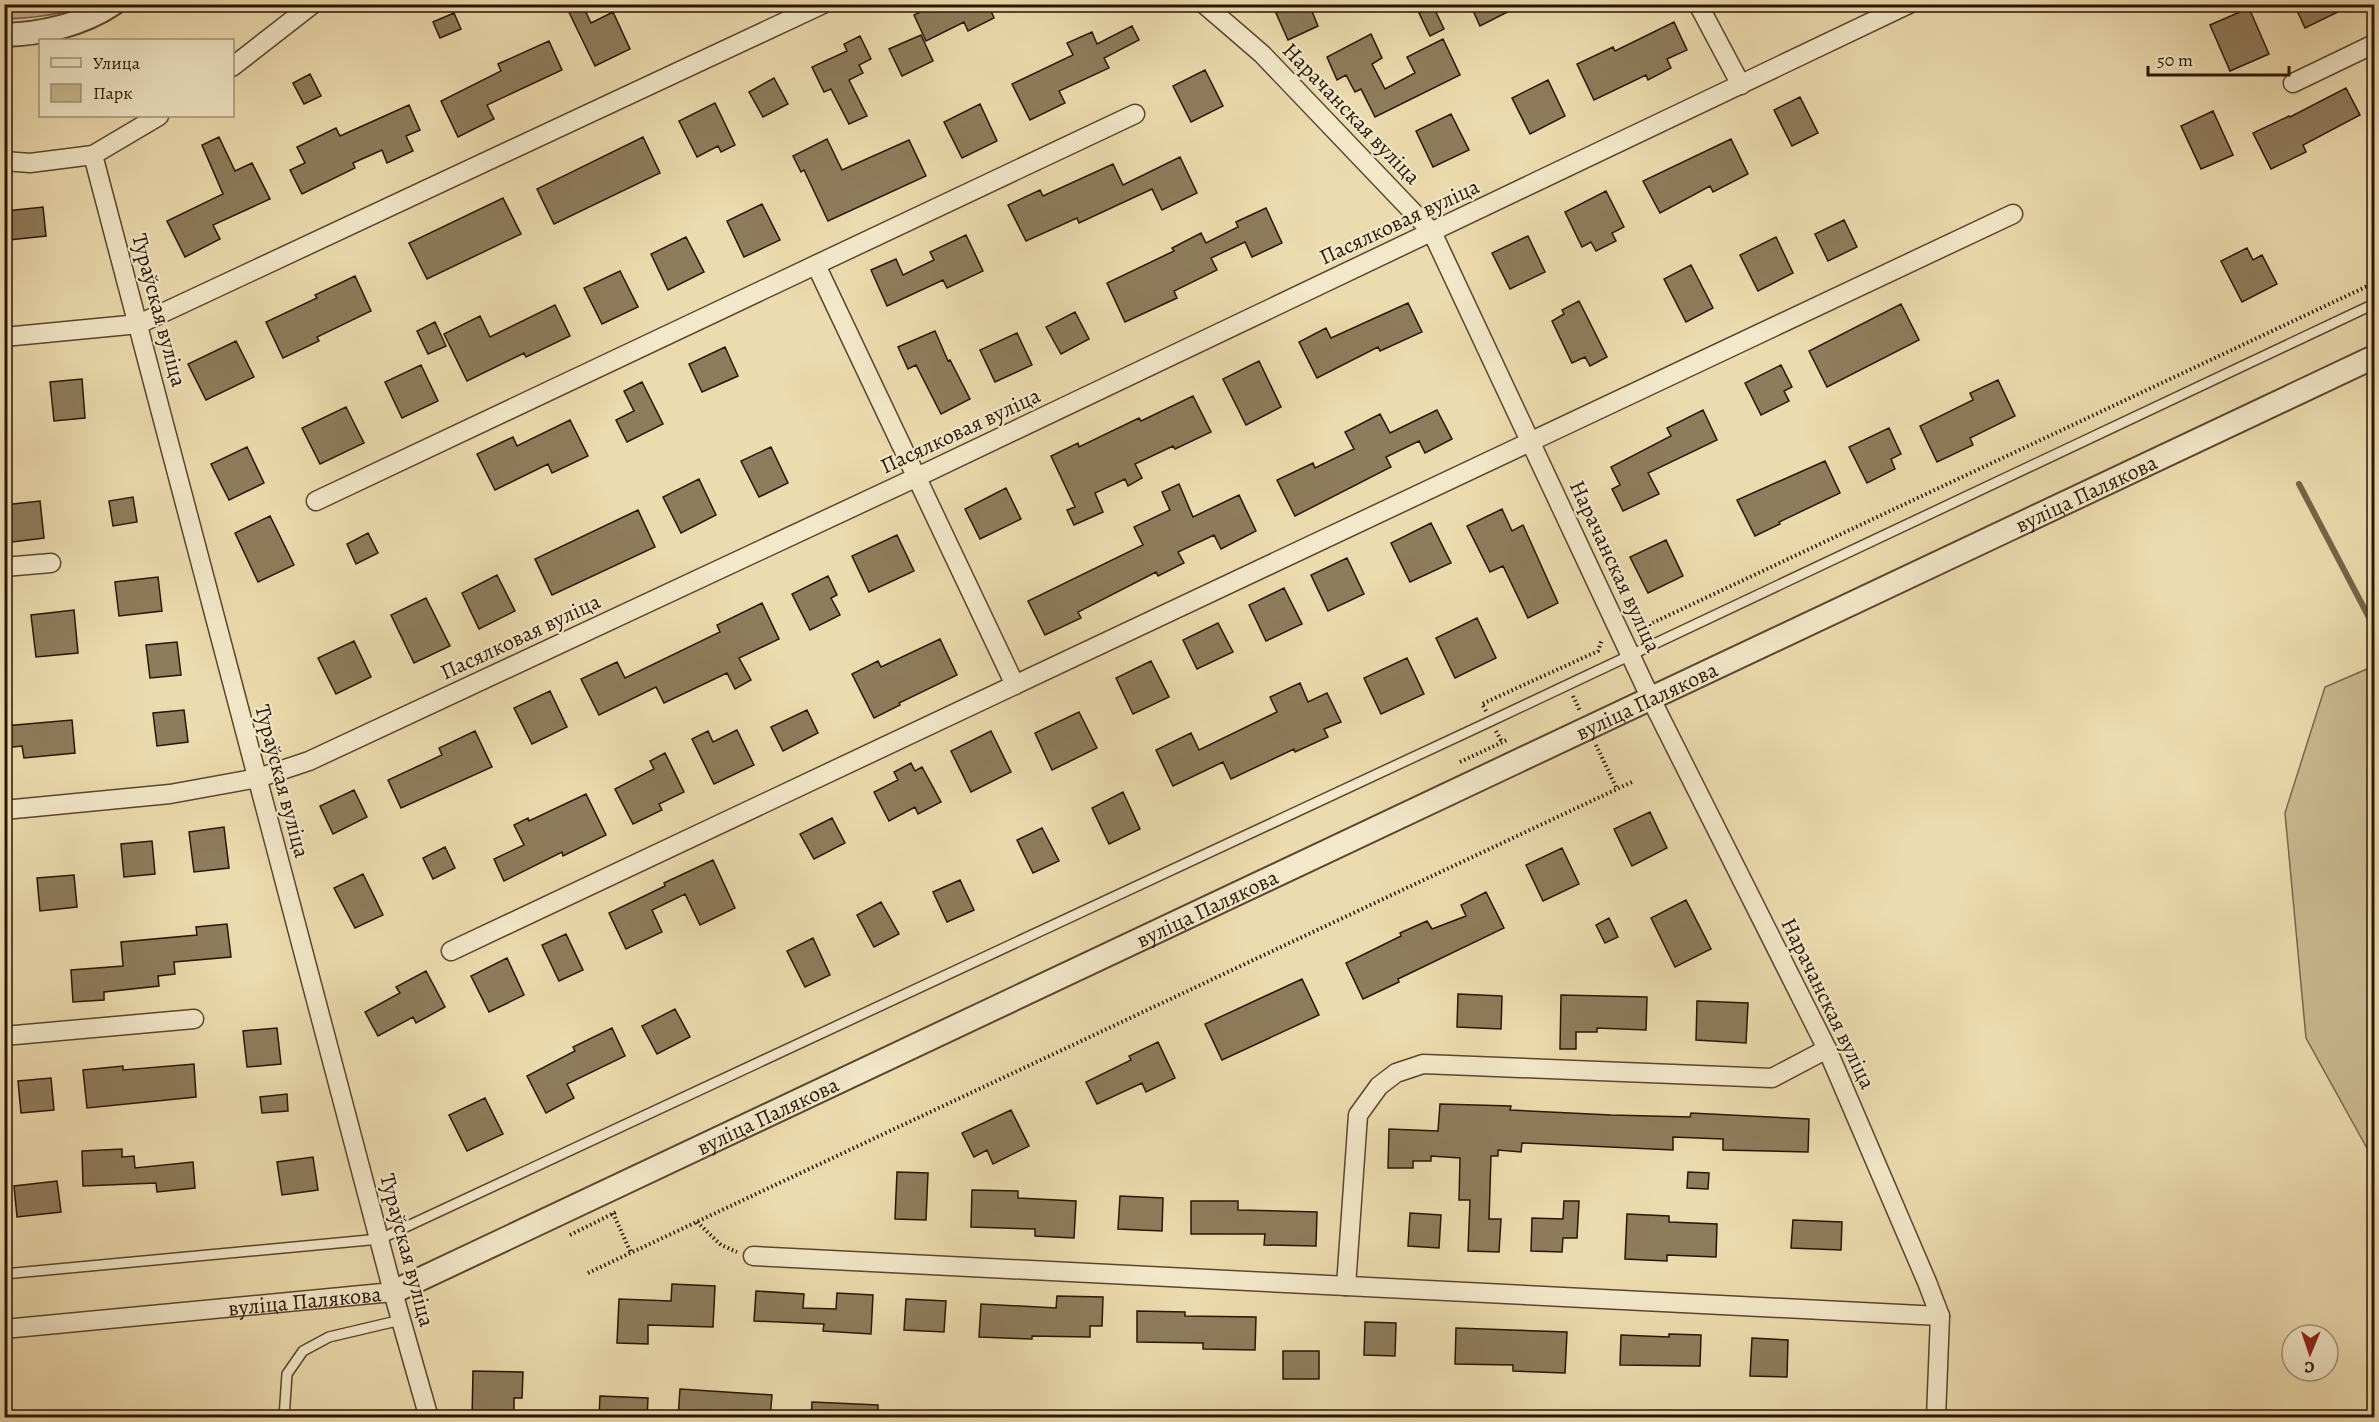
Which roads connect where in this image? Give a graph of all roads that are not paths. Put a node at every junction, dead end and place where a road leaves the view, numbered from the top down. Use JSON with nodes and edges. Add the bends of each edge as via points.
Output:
{"nodes":[{"id":1,"x":113,"y":4,"type":"edge"},
{"id":2,"x":313,"y":4,"type":"edge"},
{"id":3,"x":823,"y":4,"type":"edge"},
{"id":4,"x":1204,"y":4,"type":"edge"},
{"id":5,"x":1698,"y":4,"type":"edge"},
{"id":6,"x":1909,"y":4,"type":"edge"},
{"id":7,"x":4,"y":35,"type":"edge"},
{"id":8,"x":2374,"y":44,"type":"edge"},
{"id":9,"x":234,"y":65,"type":"edge"},
{"id":10,"x":2293,"y":83,"type":"dead end"},
{"id":11,"x":1741,"y":85,"type":"junction"},
{"id":12,"x":1135,"y":114,"type":"dead end"},
{"id":13,"x":157,"y":117,"type":"edge"},
{"id":14,"x":93,"y":155,"type":"junction"},
{"id":15,"x":4,"y":161,"type":"edge"},
{"id":16,"x":2013,"y":214,"type":"dead end"},
{"id":17,"x":1432,"y":232,"type":"junction"},
{"id":18,"x":816,"y":265,"type":"junction"},
{"id":19,"x":2374,"y":304,"type":"edge"},
{"id":20,"x":140,"y":324,"type":"junction"},
{"id":21,"x":4,"y":337,"type":"edge"},
{"id":22,"x":2374,"y":357,"type":"edge"},
{"id":23,"x":1531,"y":442,"type":"junction"},
{"id":24,"x":915,"y":478,"type":"junction"},
{"id":25,"x":316,"y":501,"type":"dead end"},
{"id":26,"x":51,"y":563,"type":"dead end"},
{"id":27,"x":4,"y":567,"type":"edge"},
{"id":28,"x":1630,"y":654,"type":"junction"},
{"id":29,"x":1015,"y":686,"type":"junction"},
{"id":30,"x":1651,"y":699,"type":"junction"},
{"id":31,"x":258,"y":778,"type":"junction"},
{"id":32,"x":4,"y":810,"type":"edge"},
{"id":33,"x":452,"y":951,"type":"dead end"},
{"id":34,"x":194,"y":1018,"type":"dead end"},
{"id":35,"x":4,"y":1036,"type":"edge"},
{"id":36,"x":1827,"y":1048,"type":"junction"},
{"id":37,"x":380,"y":1239,"type":"junction"},
{"id":38,"x":753,"y":1256,"type":"road end"},
{"id":39,"x":4,"y":1274,"type":"edge"},
{"id":40,"x":1346,"y":1286,"type":"junction"},
{"id":41,"x":393,"y":1292,"type":"junction"},
{"id":42,"x":1940,"y":1316,"type":"junction"},
{"id":43,"x":401,"y":1320,"type":"junction"},
{"id":44,"x":4,"y":1329,"type":"edge"},
{"id":45,"x":284,"y":1418,"type":"edge"},
{"id":46,"x":429,"y":1418,"type":"edge"},
{"id":47,"x":1936,"y":1418,"type":"edge"}],
"edges":[{"from":1,"to":7,"type":"street","via":[[99,14],[69,24],[30,34]]},
{"from":2,"to":9,"type":"street"},
{"from":3,"to":20,"type":"street"},
{"from":4,"to":17,"type":"street","name":"Нарачанская вуліца","via":[[1262,54]]},
{"from":5,"to":11,"type":"street"},
{"from":6,"to":11,"type":"street","name":"Пасялковая вуліца"},
{"from":8,"to":10,"type":"street"},
{"from":11,"to":17,"type":"street","name":"Пасялковая вуліца"},
{"from":12,"to":18,"type":"street"},
{"from":13,"to":14,"type":"street"},
{"from":14,"to":15,"type":"street","via":[[30,163]]},
{"from":14,"to":20,"type":"street","name":"Тураўская вуліца"},
{"from":16,"to":23,"type":"street"},
{"from":17,"to":23,"type":"street","name":"Нарачанская вуліца"},
{"from":17,"to":24,"type":"street","name":"Пасялковая вуліца"},
{"from":18,"to":24,"type":"street"},
{"from":18,"to":25,"type":"street"},
{"from":19,"to":28,"type":"lane"},
{"from":20,"to":21,"type":"street"},
{"from":20,"to":31,"type":"street","name":"Тураўская вуліца"},
{"from":22,"to":30,"type":"street","name":"вуліца Палякова"},
{"from":23,"to":28,"type":"street","name":"Нарачанская вуліца"},
{"from":23,"to":29,"type":"street"},
{"from":24,"to":29,"type":"street"},
{"from":24,"to":31,"type":"street","name":"Пасялковая вуліца","via":[[309,761]]},
{"from":26,"to":27,"type":"street"},
{"from":28,"to":30,"type":"street","name":"Нарачанская вуліца"},
{"from":28,"to":37,"type":"lane"},
{"from":29,"to":33,"type":"street"},
{"from":30,"to":36,"type":"street","name":"Нарачанская вуліца"},
{"from":30,"to":41,"type":"street","name":"вуліца Палякова"},
{"from":31,"to":32,"type":"street","name":"Пасялковая вуліца","via":[[170,794]]},
{"from":31,"to":37,"type":"street","name":"Тураўская вуліца"},
{"from":34,"to":35,"type":"street"},
{"from":36,"to":40,"type":"street","via":[[1772,1078],[1423,1064],[1396,1073],[1379,1086],[1358,1115]]},
{"from":36,"to":42,"type":"street","name":"Нарачанская вуліца"},
{"from":37,"to":39,"type":"lane"},
{"from":37,"to":41,"type":"street","name":"Тураўская вуліца"},
{"from":38,"to":40,"type":"street"},
{"from":40,"to":42,"type":"street"},
{"from":41,"to":43,"type":"street","name":"Тураўская вуліца"},
{"from":41,"to":44,"type":"street","name":"вуліца Палякова"},
{"from":42,"to":47,"type":"street","name":"Нарачанская вуліца"},
{"from":43,"to":45,"type":"lane","via":[[329,1337],[303,1352],[287,1374]]},
{"from":43,"to":46,"type":"street","name":"Тураўская вуліца"}]}
